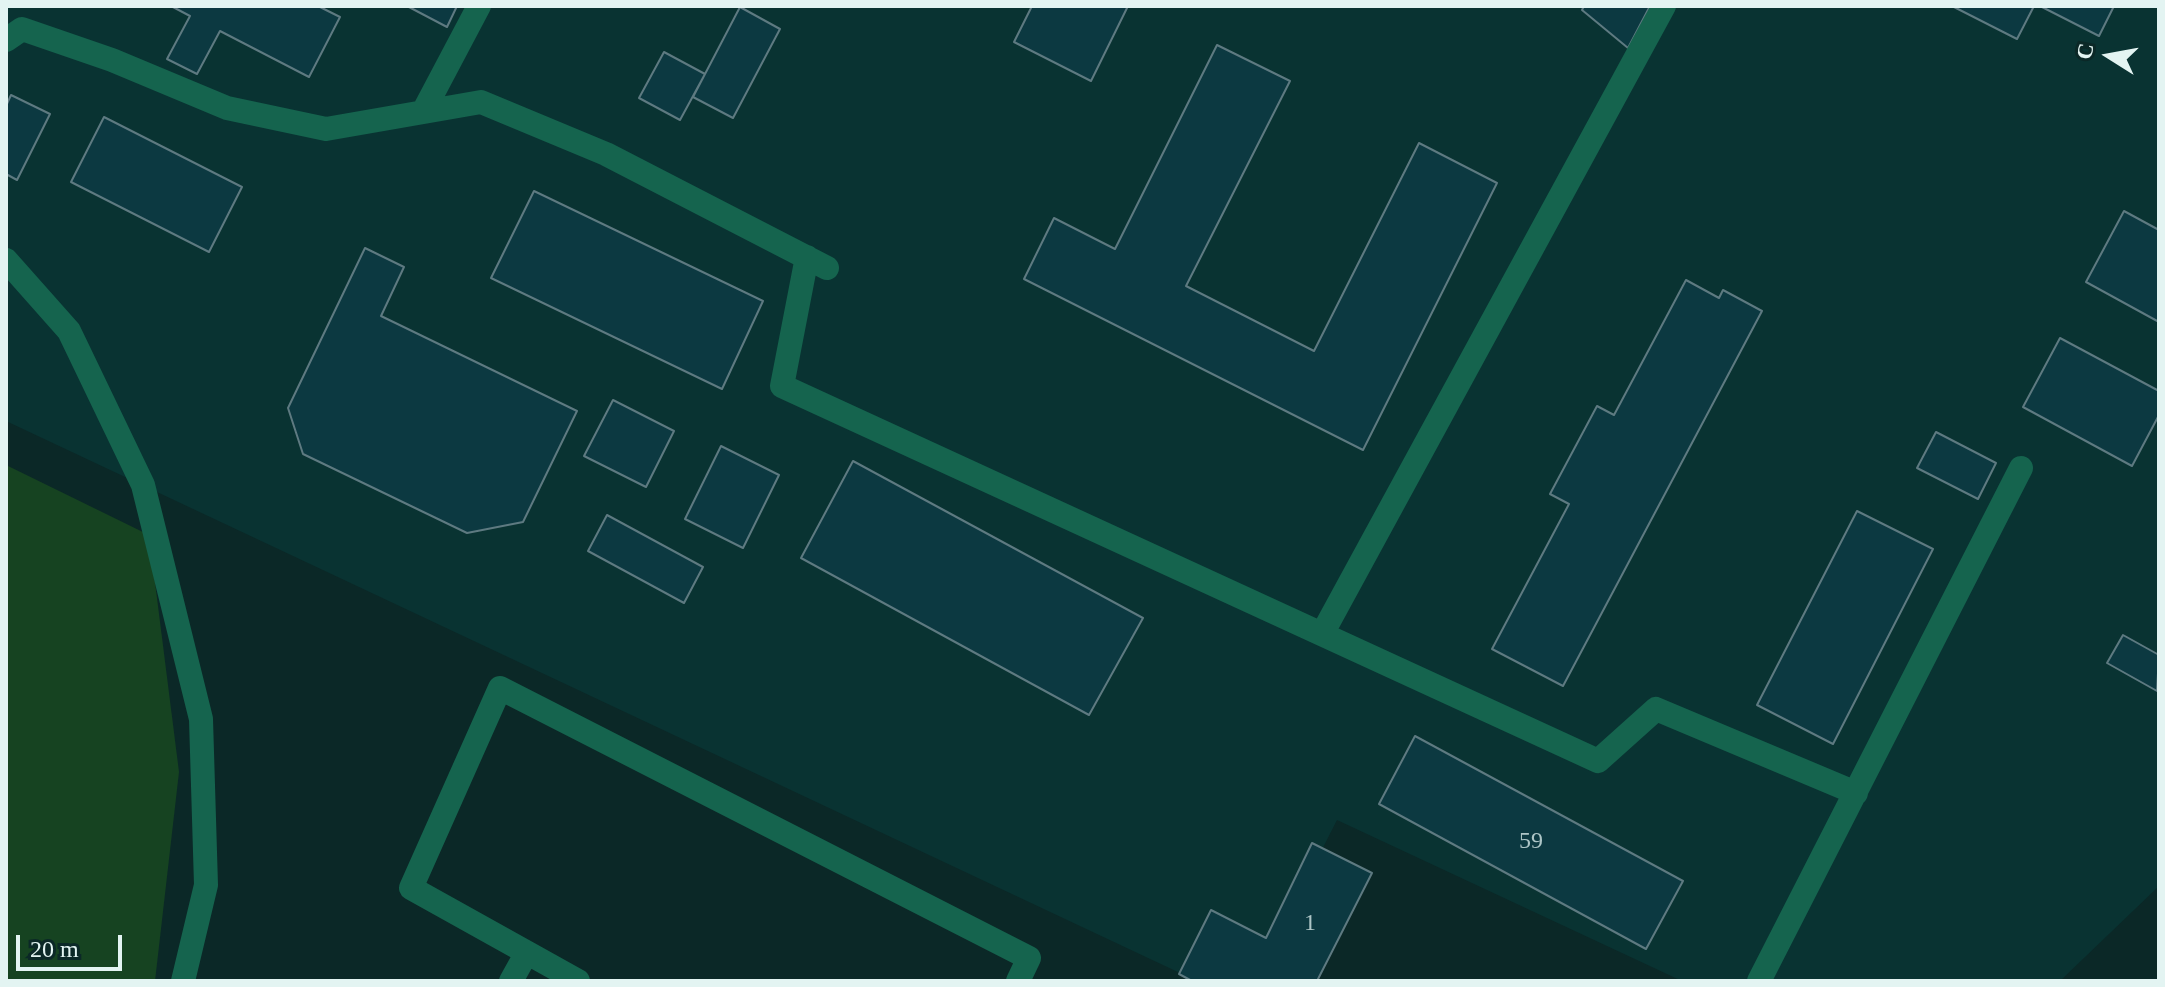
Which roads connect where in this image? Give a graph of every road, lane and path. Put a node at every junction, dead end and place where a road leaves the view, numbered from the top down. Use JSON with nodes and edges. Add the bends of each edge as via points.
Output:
{"nodes":[{"id":1,"x":479,"y":6,"type":"edge"},
{"id":2,"x":1664,"y":6,"type":"edge"},
{"id":3,"x":6,"y":40,"type":"edge"},
{"id":4,"x":423,"y":112,"type":"junction"},
{"id":5,"x":6,"y":260,"type":"edge"},
{"id":6,"x":2021,"y":468,"type":"dead end"},
{"id":7,"x":1322,"y":634,"type":"junction"},
{"id":8,"x":1856,"y":793,"type":"junction"},
{"id":9,"x":526,"y":954,"type":"junction"},
{"id":10,"x":183,"y":981,"type":"edge"},
{"id":11,"x":511,"y":981,"type":"edge"},
{"id":12,"x":578,"y":981,"type":"edge"},
{"id":13,"x":1018,"y":981,"type":"edge"},
{"id":14,"x":1759,"y":981,"type":"edge"}],
"edges":[{"from":1,"to":4,"type":"lane"},
{"from":2,"to":7,"type":"lane"},
{"from":3,"to":4,"type":"lane","via":[[22,29],[227,108],[326,129]]},
{"from":4,"to":7,"type":"lane","via":[[481,102],[606,154],[817,262],[782,386]]},
{"from":5,"to":10,"type":"lane","via":[[69,331],[143,485],[201,719],[206,885]]},
{"from":6,"to":8,"type":"lane"},
{"from":7,"to":8,"type":"lane","via":[[1598,761],[1656,709]]},
{"from":8,"to":14,"type":"lane"},
{"from":9,"to":11,"type":"lane"},
{"from":9,"to":12,"type":"lane"},
{"from":9,"to":13,"type":"lane","via":[[411,888],[500,688],[1029,958]]}]}
